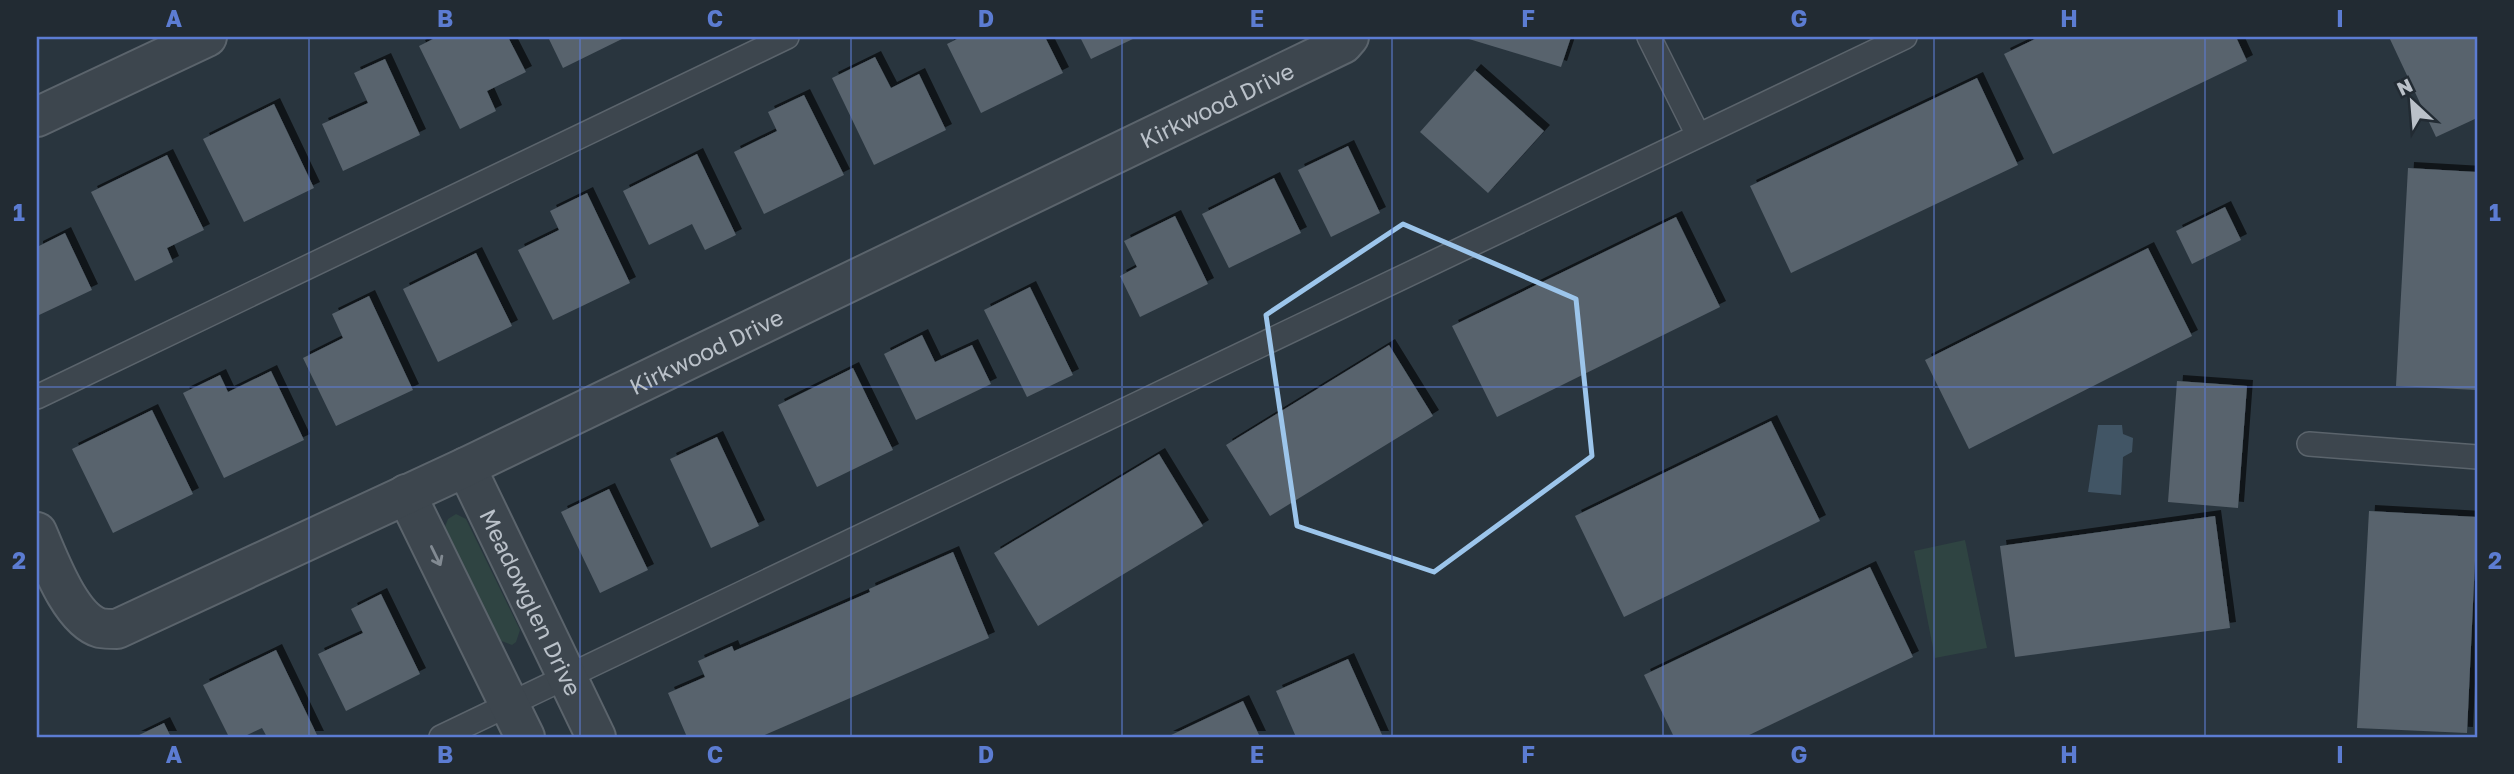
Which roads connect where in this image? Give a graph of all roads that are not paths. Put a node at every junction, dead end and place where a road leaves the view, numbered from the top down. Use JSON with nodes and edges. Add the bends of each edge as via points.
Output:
{"nodes":[{"id":1,"x":208,"y":37,"type":"edge"},
{"id":2,"x":787,"y":37,"type":"edge"},
{"id":3,"x":1349,"y":37,"type":"edge"},
{"id":4,"x":1649,"y":37,"type":"edge"},
{"id":5,"x":1905,"y":37,"type":"edge"},
{"id":6,"x":37,"y":117,"type":"edge"},
{"id":7,"x":1698,"y":135,"type":"junction"},
{"id":8,"x":37,"y":397,"type":"edge"},
{"id":9,"x":2309,"y":444,"type":"dead end"},
{"id":10,"x":2477,"y":457,"type":"edge"},
{"id":11,"x":466,"y":467,"type":"junction"},
{"id":12,"x":406,"y":494,"type":"junction"},
{"id":13,"x":37,"y":533,"type":"edge"},
{"id":14,"x":568,"y":676,"type":"junction"},
{"id":15,"x":518,"y":728,"type":"edge"},
{"id":16,"x":442,"y":737,"type":"edge"},
{"id":17,"x":596,"y":737,"type":"edge"}],
"edges":[{"from":1,"to":6,"type":"street"},
{"from":2,"to":8,"type":"lane"},
{"from":3,"to":11,"type":"street","name":"Kirkwood Drive","via":[[1343,44]]},
{"from":4,"to":7,"type":"lane"},
{"from":5,"to":7,"type":"lane"},
{"from":7,"to":14,"type":"lane"},
{"from":9,"to":10,"type":"lane"},
{"from":11,"to":12,"type":"street","name":"Kirkwood Drive"},
{"from":11,"to":14,"type":"street","name":"Meadowglen Drive"},
{"from":12,"to":13,"type":"street","name":"Kirkwood Drive","via":[[117,629],[99,628],[83,617]]},
{"from":12,"to":15,"type":"street","one_way":true},
{"from":14,"to":15,"type":"lane"},
{"from":14,"to":17,"type":"street","name":"Meadowglen Drive"},
{"from":15,"to":16,"type":"lane"}]}
